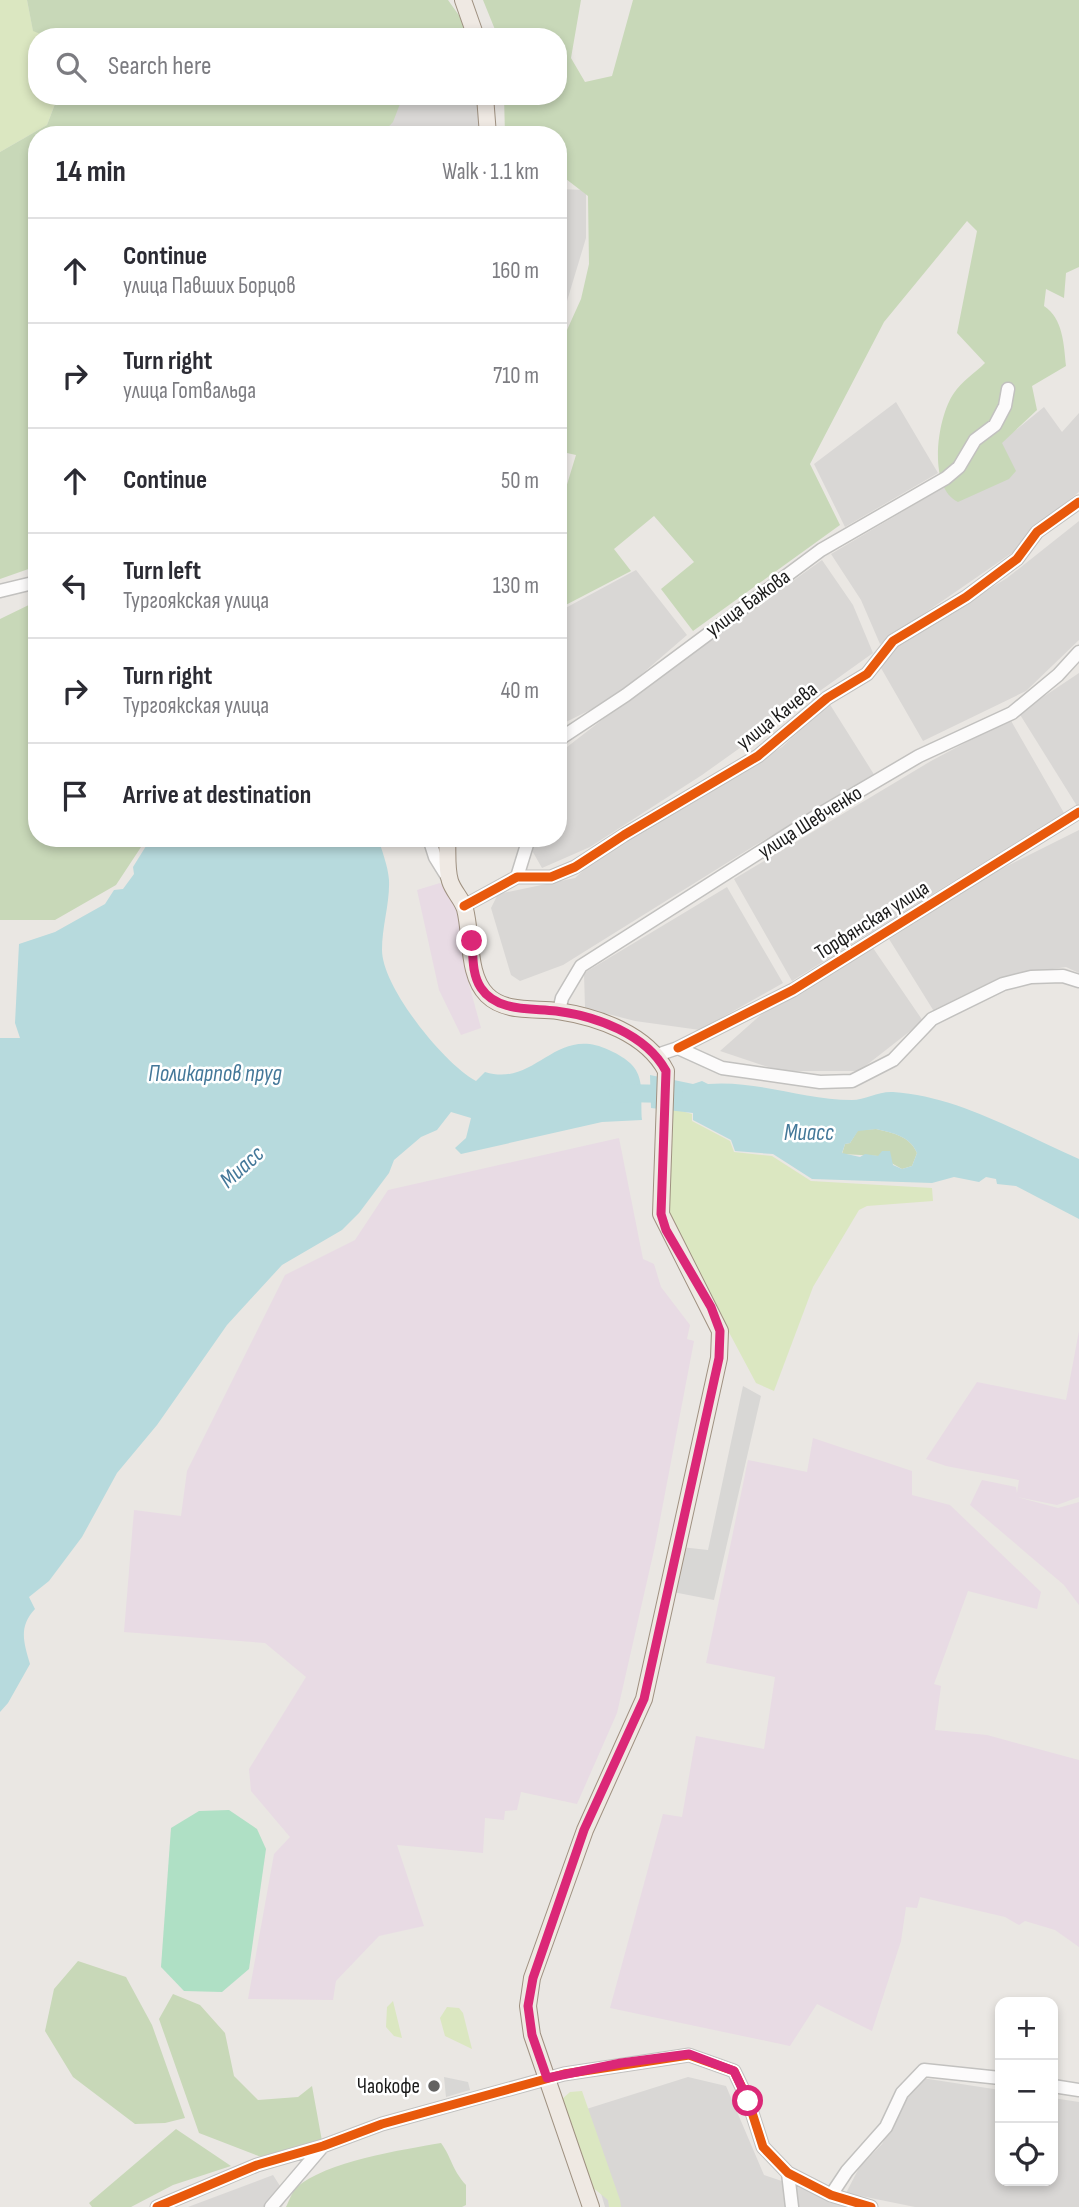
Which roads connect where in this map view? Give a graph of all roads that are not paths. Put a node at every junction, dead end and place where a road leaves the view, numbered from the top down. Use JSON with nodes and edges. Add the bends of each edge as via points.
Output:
{"nodes":[{"id":1,"x":463,"y":0,"type":"edge"},
{"id":2,"x":473,"y":28,"type":"edge"},
{"id":3,"x":486,"y":105,"type":"edge"},
{"id":4,"x":487,"y":126,"type":"edge"},
{"id":5,"x":1008,"y":389,"type":"dead end"},
{"id":6,"x":1079,"y":502,"type":"edge"},
{"id":7,"x":28,"y":584,"type":"edge"},
{"id":8,"x":0,"y":590,"type":"edge"},
{"id":9,"x":1079,"y":652,"type":"edge"},
{"id":10,"x":567,"y":734,"type":"edge"},
{"id":11,"x":1079,"y":811,"type":"edge"},
{"id":12,"x":432,"y":847,"type":"edge"},
{"id":13,"x":448,"y":847,"type":"edge"},
{"id":14,"x":526,"y":847,"type":"edge"},
{"id":15,"x":517,"y":877,"type":"junction"},
{"id":16,"x":450,"y":881,"type":"junction"},
{"id":17,"x":464,"y":906,"type":"junction"},
{"id":18,"x":1079,"y":981,"type":"edge"},
{"id":19,"x":559,"y":1011,"type":"junction"},
{"id":20,"x":678,"y":1048,"type":"junction"},
{"id":21,"x":657,"y":1055,"type":"junction"},
{"id":22,"x":995,"y":2077,"type":"edge"},
{"id":23,"x":547,"y":2078,"type":"junction"},
{"id":24,"x":1058,"y":2087,"type":"edge"},
{"id":25,"x":1079,"y":2090,"type":"edge"},
{"id":26,"x":323,"y":2146,"type":"junction"},
{"id":27,"x":788,"y":2173,"type":"junction"},
{"id":28,"x":831,"y":2195,"type":"junction"},
{"id":29,"x":157,"y":2207,"type":"edge"},
{"id":30,"x":271,"y":2207,"type":"edge"},
{"id":31,"x":591,"y":2207,"type":"edge"},
{"id":32,"x":792,"y":2207,"type":"edge"},
{"id":33,"x":871,"y":2207,"type":"edge"}],
"edges":[{"from":1,"to":2,"type":"main road"},
{"from":3,"to":4,"type":"main road"},
{"from":5,"to":10,"type":"street","name":"улица Бажова","via":[[995,425],[975,440],[959,467],[946,478],[821,550]]},
{"from":6,"to":15,"type":"street","name":"улица Качева","via":[[1037,532],[1017,559],[966,597],[893,641],[867,674],[827,698],[758,756],[575,867],[551,877]]},
{"from":7,"to":8,"type":"street"},
{"from":9,"to":19,"type":"street","name":"улица Шевченко","via":[[1012,713],[919,757],[838,804],[580,966]]},
{"from":11,"to":20,"type":"street","name":"Торфянская улица","via":[[793,990]]},
{"from":12,"to":16,"type":"street"},
{"from":13,"to":16,"type":"main road"},
{"from":14,"to":15,"type":"street"},
{"from":15,"to":17,"type":"street","name":"улица Качева"},
{"from":16,"to":17,"type":"main road"},
{"from":17,"to":19,"type":"main road","via":[[479,987],[506,1006]]},
{"from":18,"to":20,"type":"street","via":[[1063,976],[1031,977],[1003,984],[932,1019],[893,1060],[852,1081],[820,1082],[722,1068]]},
{"from":19,"to":21,"type":"main road","via":[[618,1030],[645,1043]]},
{"from":20,"to":21,"type":"street","name":"Торфянская улица"},
{"from":21,"to":23,"type":"main road","via":[[666,1071],[661,1214],[711,1307],[720,1331],[719,1358],[644,1699],[584,1830],[533,1978],[528,2006],[532,2035]]},
{"from":22,"to":28,"type":"street","via":[[924,2070],[902,2093],[886,2126]]},
{"from":23,"to":26,"type":"street","via":[[382,2124]]},
{"from":23,"to":27,"type":"street","via":[[689,2054],[734,2071],[763,2147]]},
{"from":23,"to":31,"type":"main road"},
{"from":24,"to":25,"type":"street"},
{"from":26,"to":29,"type":"street","via":[[257,2165]]},
{"from":26,"to":30,"type":"street"},
{"from":27,"to":28,"type":"street"},
{"from":27,"to":32,"type":"street"},
{"from":28,"to":33,"type":"street"}]}
